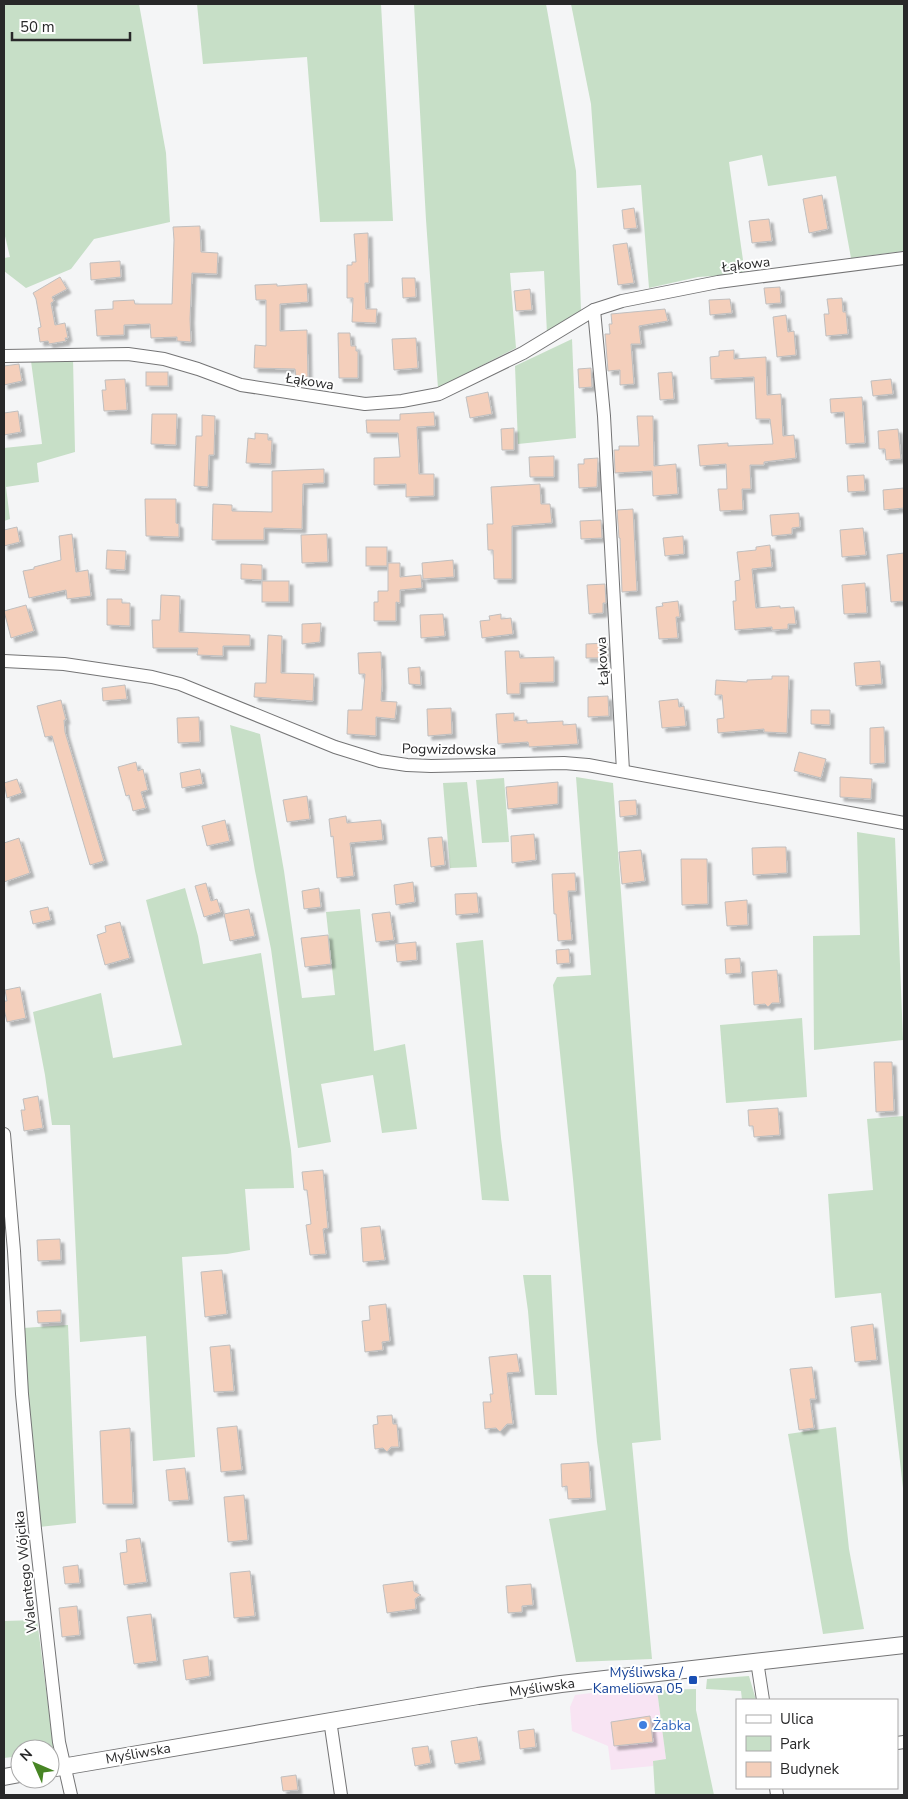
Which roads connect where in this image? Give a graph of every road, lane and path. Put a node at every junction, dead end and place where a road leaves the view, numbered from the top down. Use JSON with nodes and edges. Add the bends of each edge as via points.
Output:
{"nodes":[{"id":1,"x":904,"y":258,"type":"edge"},
{"id":2,"x":594,"y":310,"type":"junction"},
{"id":3,"x":4,"y":356,"type":"edge"},
{"id":4,"x":4,"y":661,"type":"edge"},
{"id":5,"x":624,"y":771,"type":"junction"},
{"id":6,"x":904,"y":823,"type":"edge"},
{"id":7,"x":4,"y":1134,"type":"edge"},
{"id":8,"x":904,"y":1645,"type":"edge"},
{"id":9,"x":757,"y":1661,"type":"junction"},
{"id":10,"x":763,"y":1699,"type":"edge"},
{"id":11,"x":330,"y":1720,"type":"junction"},
{"id":12,"x":59,"y":1739,"type":"edge"},
{"id":13,"x":60,"y":1766,"type":"edge"},
{"id":14,"x":60,"y":1773,"type":"edge"},
{"id":15,"x":71,"y":1795,"type":"edge"},
{"id":16,"x":341,"y":1795,"type":"edge"}],
"edges":[{"from":1,"to":2,"type":"street","name":"Łąkowa","via":[[718,282],[622,301]]},
{"from":2,"to":3,"type":"street","name":"Łąkowa","via":[[523,353],[439,394],[365,404],[241,385],[164,359],[128,354]]},
{"from":2,"to":5,"type":"street","name":"Łąkowa","via":[[604,416]]},
{"from":4,"to":5,"type":"street","name":"Pogwizdowska","via":[[64,664],[180,684],[327,744],[380,761],[431,766],[564,763]]},
{"from":5,"to":6,"type":"street","name":"Pogwizdowska"},
{"from":7,"to":12,"type":"street","name":"Walentego Wójcika","via":[[22,1394]]},
{"from":8,"to":9,"type":"street","name":"Myśliwska"},
{"from":9,"to":10,"type":"street"},
{"from":9,"to":11,"type":"street","name":"Myśliwska","via":[[562,1684]]},
{"from":11,"to":13,"type":"street","name":"Myśliwska"},
{"from":11,"to":16,"type":"street"},
{"from":14,"to":15,"type":"street","name":"Walentego Wójcika"}]}
